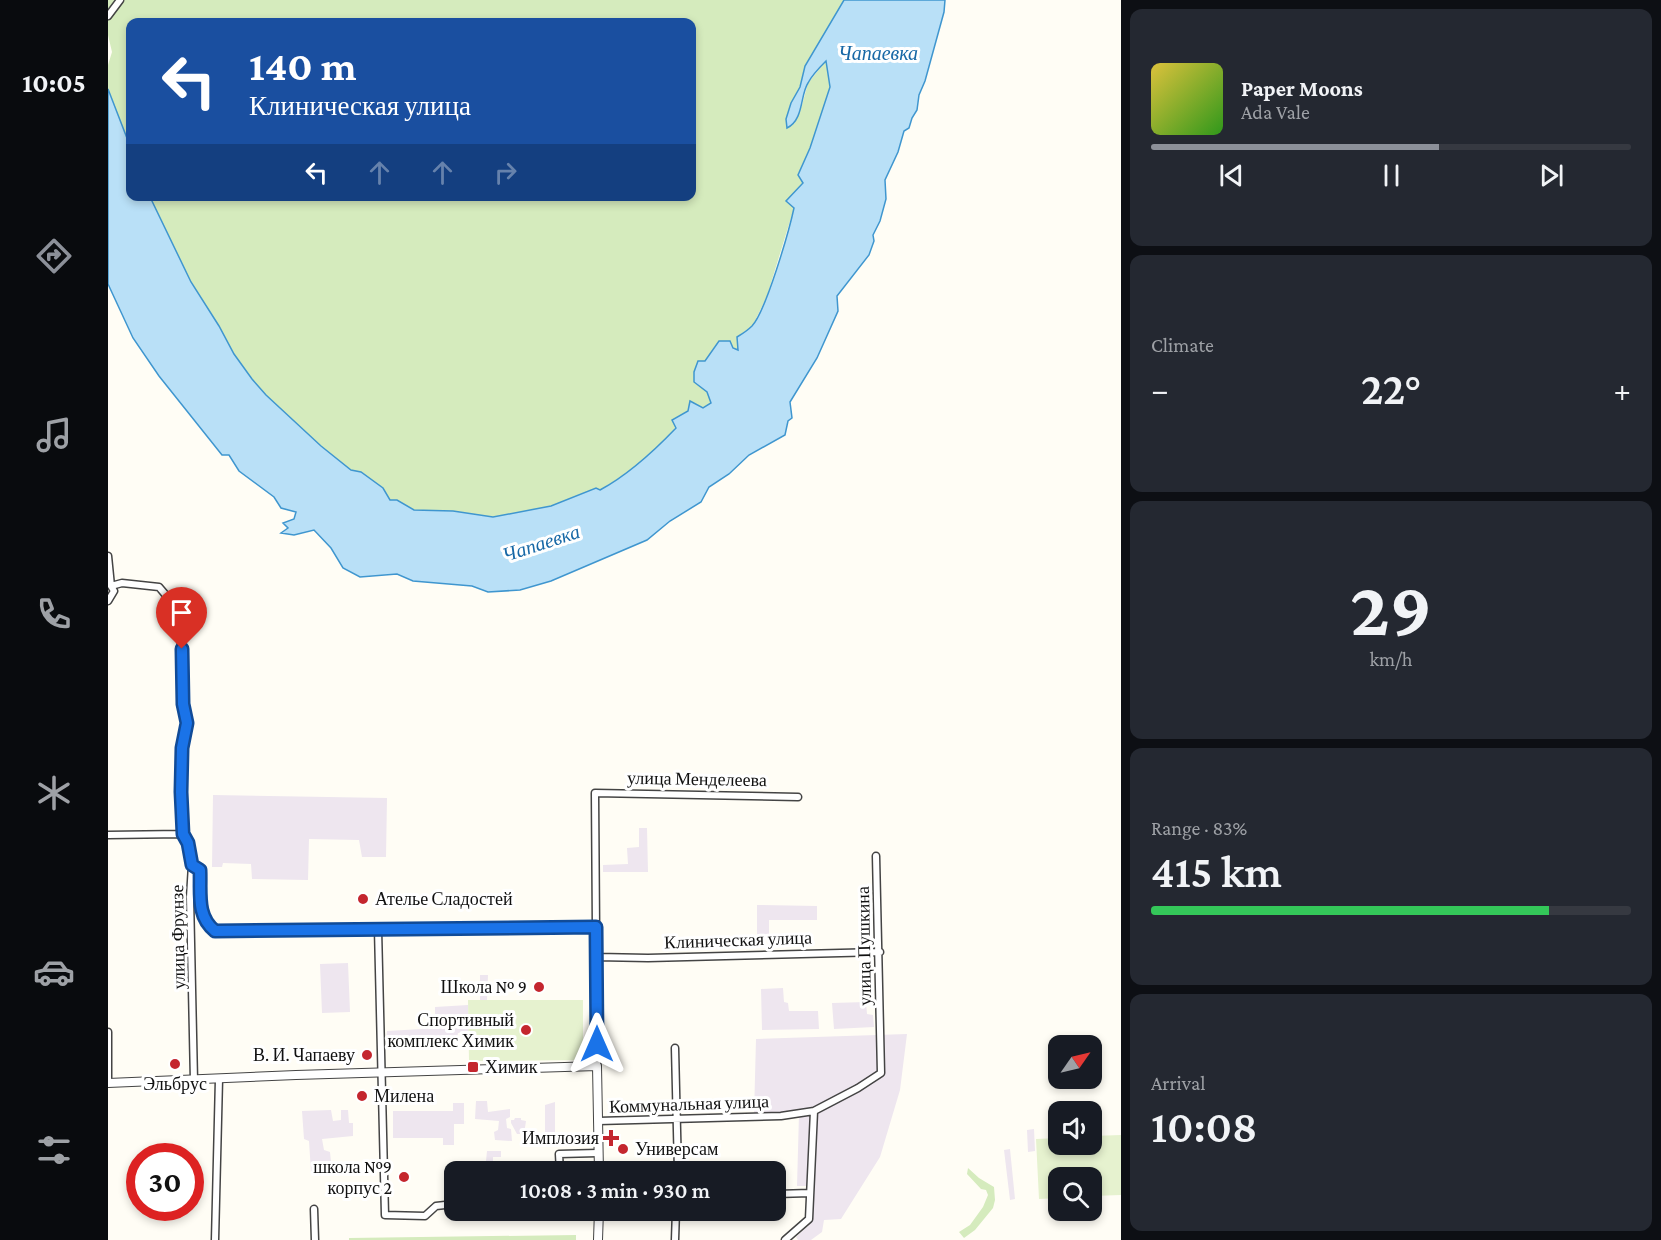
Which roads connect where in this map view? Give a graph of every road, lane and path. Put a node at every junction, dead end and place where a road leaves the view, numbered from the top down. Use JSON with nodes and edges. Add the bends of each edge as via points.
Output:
{"nodes":[{"id":1,"x":120,"y":0,"type":"edge"},
{"id":2,"x":108,"y":16,"type":"edge"},
{"id":3,"x":108,"y":556,"type":"edge"},
{"id":4,"x":111,"y":586,"type":"junction"},
{"id":5,"x":108,"y":601,"type":"edge"},
{"id":6,"x":798,"y":797,"type":"dead end"},
{"id":7,"x":183,"y":834,"type":"junction"},
{"id":8,"x":108,"y":835,"type":"edge"},
{"id":9,"x":876,"y":856,"type":"dead end"},
{"id":10,"x":192,"y":865,"type":"junction"},
{"id":11,"x":596,"y":927,"type":"junction"},
{"id":12,"x":378,"y":928,"type":"junction"},
{"id":13,"x":880,"y":952,"type":"junction"},
{"id":14,"x":597,"y":957,"type":"junction"},
{"id":15,"x":108,"y":1032,"type":"edge"},
{"id":16,"x":675,"y":1048,"type":"dead end"},
{"id":17,"x":597,"y":1066,"type":"junction"},
{"id":18,"x":381,"y":1073,"type":"junction"},
{"id":19,"x":219,"y":1079,"type":"junction"},
{"id":20,"x":194,"y":1081,"type":"junction"},
{"id":21,"x":108,"y":1083,"type":"edge"},
{"id":22,"x":814,"y":1111,"type":"junction"},
{"id":23,"x":677,"y":1120,"type":"junction"},
{"id":24,"x":597,"y":1121,"type":"junction"},
{"id":25,"x":598,"y":1153,"type":"junction"},
{"id":26,"x":559,"y":1161,"type":"edge"},
{"id":27,"x":598,"y":1161,"type":"edge"},
{"id":28,"x":678,"y":1161,"type":"edge"},
{"id":29,"x":810,"y":1193,"type":"junction"},
{"id":30,"x":786,"y":1194,"type":"edge"},
{"id":31,"x":444,"y":1205,"type":"edge"},
{"id":32,"x":314,"y":1209,"type":"dead end"},
{"id":33,"x":598,"y":1221,"type":"edge"},
{"id":34,"x":676,"y":1221,"type":"edge"},
{"id":35,"x":215,"y":1240,"type":"edge"},
{"id":36,"x":315,"y":1240,"type":"edge"},
{"id":37,"x":598,"y":1240,"type":"edge"},
{"id":38,"x":675,"y":1240,"type":"edge"},
{"id":39,"x":785,"y":1240,"type":"edge"}],
"edges":[{"from":1,"to":2,"type":"street"},
{"from":3,"to":4,"type":"street"},
{"from":4,"to":5,"type":"street","via":[[114,591]]},
{"from":4,"to":7,"type":"street","name":"улица Фрунзе","via":[[122,583],[159,587],[176,607],[182,630],[187,723],[182,748]]},
{"from":6,"to":11,"type":"street","name":"улица Менделеева","via":[[596,793]]},
{"from":7,"to":8,"type":"street"},
{"from":7,"to":10,"type":"street","name":"улица Фрунзе"},
{"from":9,"to":13,"type":"street","name":"улица Пушкина"},
{"from":10,"to":12,"type":"street","via":[[200,870],[205,923],[215,931]]},
{"from":10,"to":20,"type":"street","name":"улица Фрунзе"},
{"from":11,"to":12,"type":"street"},
{"from":11,"to":14,"type":"street"},
{"from":12,"to":18,"type":"street"},
{"from":13,"to":14,"type":"street","name":"Клиническая улица"},
{"from":13,"to":22,"type":"street","name":"улица Пушкина","via":[[881,1073]]},
{"from":14,"to":17,"type":"street"},
{"from":15,"to":21,"type":"street"},
{"from":16,"to":23,"type":"street"},
{"from":17,"to":18,"type":"street"},
{"from":17,"to":24,"type":"street"},
{"from":18,"to":19,"type":"street"},
{"from":18,"to":31,"type":"street","via":[[385,1215],[424,1216],[436,1206]]},
{"from":19,"to":20,"type":"street"},
{"from":19,"to":35,"type":"street"},
{"from":20,"to":21,"type":"street"},
{"from":22,"to":23,"type":"street","name":"Коммунальная улица"},
{"from":22,"to":29,"type":"street"},
{"from":23,"to":24,"type":"street","name":"Коммунальная улица"},
{"from":23,"to":28,"type":"street"},
{"from":24,"to":25,"type":"street"},
{"from":25,"to":26,"type":"street","via":[[559,1154]]},
{"from":25,"to":27,"type":"street"},
{"from":29,"to":30,"type":"street"},
{"from":29,"to":39,"type":"street","via":[[809,1219]]},
{"from":32,"to":36,"type":"street"},
{"from":33,"to":37,"type":"street"},
{"from":34,"to":38,"type":"street"}]}
